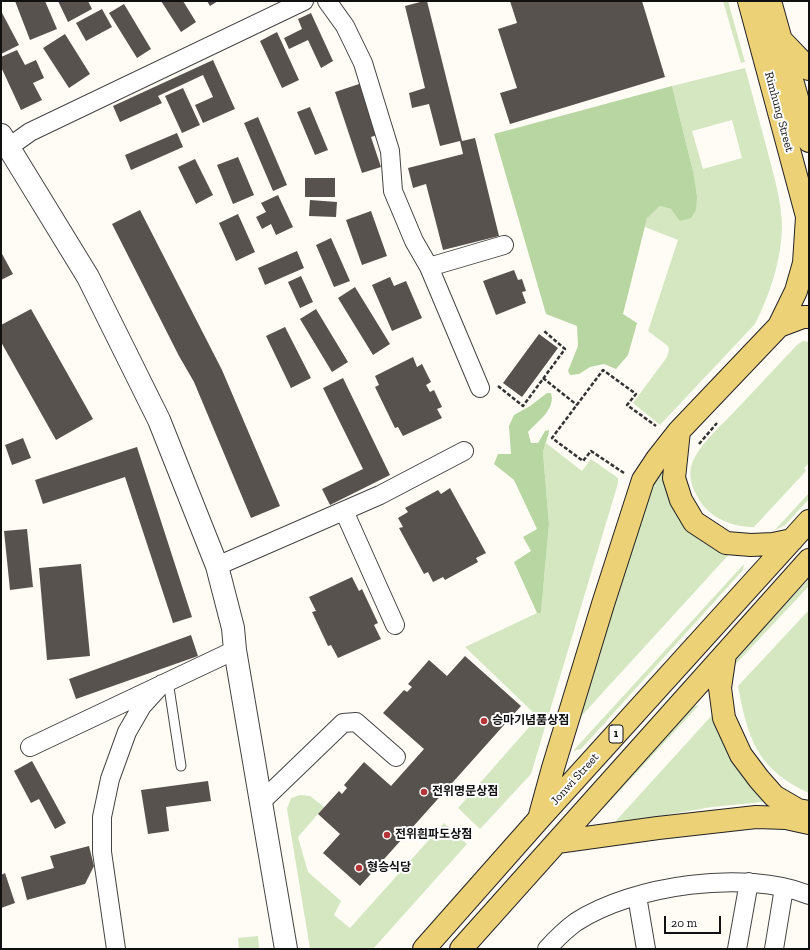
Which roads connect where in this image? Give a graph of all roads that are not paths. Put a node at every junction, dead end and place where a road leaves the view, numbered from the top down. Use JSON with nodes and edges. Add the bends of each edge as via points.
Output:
{"nodes":[{"id":1,"x":304,"y":1,"type":"edge"},
{"id":2,"x":327,"y":1,"type":"edge"},
{"id":3,"x":749,"y":1,"type":"edge"},
{"id":4,"x":770,"y":1,"type":"edge"},
{"id":5,"x":781,"y":41,"type":"junction"},
{"id":6,"x":809,"y":69,"type":"edge"},
{"id":7,"x":5,"y":141,"type":"edge"},
{"id":8,"x":809,"y":141,"type":"edge"},
{"id":9,"x":808,"y":220,"type":"edge"},
{"id":10,"x":504,"y":245,"type":"dead end"},
{"id":11,"x":429,"y":267,"type":"junction"},
{"id":12,"x":809,"y":317,"type":"edge"},
{"id":13,"x":779,"y":326,"type":"junction"},
{"id":14,"x":476,"y":380,"type":"road end"},
{"id":15,"x":679,"y":431,"type":"junction"},
{"id":16,"x":464,"y":451,"type":"dead end"},
{"id":17,"x":344,"y":511,"type":"junction"},
{"id":18,"x":809,"y":521,"type":"edge"},
{"id":19,"x":792,"y":540,"type":"junction"},
{"id":20,"x":809,"y":560,"type":"edge"},
{"id":21,"x":217,"y":566,"type":"junction"},
{"id":22,"x":395,"y":625,"type":"dead end"},
{"id":23,"x":235,"y":650,"type":"junction"},
{"id":24,"x":725,"y":654,"type":"junction"},
{"id":25,"x":165,"y":682,"type":"junction"},
{"id":26,"x":30,"y":747,"type":"dead end"},
{"id":27,"x":396,"y":757,"type":"dead end"},
{"id":28,"x":181,"y":766,"type":"dead end"},
{"id":29,"x":261,"y":802,"type":"junction"},
{"id":30,"x":809,"y":812,"type":"edge"},
{"id":31,"x":539,"y":819,"type":"junction"},
{"id":32,"x":809,"y":823,"type":"edge"},
{"id":33,"x":557,"y":842,"type":"junction"},
{"id":34,"x":749,"y":882,"type":"junction"},
{"id":35,"x":784,"y":888,"type":"junction"},
{"id":36,"x":809,"y":895,"type":"edge"},
{"id":37,"x":637,"y":896,"type":"junction"},
{"id":38,"x":116,"y":949,"type":"edge"},
{"id":39,"x":286,"y":949,"type":"edge"},
{"id":40,"x":424,"y":949,"type":"edge"},
{"id":41,"x":461,"y":949,"type":"edge"},
{"id":42,"x":547,"y":949,"type":"edge"},
{"id":43,"x":646,"y":949,"type":"edge"},
{"id":44,"x":737,"y":949,"type":"edge"},
{"id":45,"x":774,"y":949,"type":"edge"}],
"edges":[{"from":1,"to":7,"type":"street","via":[[30,132]]},
{"from":2,"to":11,"type":"street","via":[[345,26],[363,63],[390,151],[393,191],[414,241]]},
{"from":3,"to":9,"type":"main road","name":"Rimhung Street"},
{"from":4,"to":5,"type":"main road","name":"Rimhung Street"},
{"from":5,"to":6,"type":"main road"},
{"from":5,"to":8,"type":"main road","name":"Rimhung Street"},
{"from":7,"to":21,"type":"street","via":[[88,277],[159,420]]},
{"from":9,"to":13,"type":"main road","name":"Rimhung Street","via":[[804,263],[796,291]]},
{"from":10,"to":11,"type":"street"},
{"from":11,"to":14,"type":"street"},
{"from":12,"to":13,"type":"main road"},
{"from":13,"to":15,"type":"main road"},
{"from":15,"to":19,"type":"main road","via":[[674,478],[681,500],[694,522],[726,543],[773,544]]},
{"from":15,"to":31,"type":"main road","via":[[648,472],[640,488]]},
{"from":16,"to":17,"type":"street"},
{"from":17,"to":21,"type":"street"},
{"from":17,"to":22,"type":"street"},
{"from":18,"to":19,"type":"main road","name":"Jonwi Street","number":"1"},
{"from":19,"to":31,"type":"main road","name":"Jonwi Street","number":"1"},
{"from":20,"to":24,"type":"main road","number":"1"},
{"from":21,"to":23,"type":"street","via":[[233,628]]},
{"from":23,"to":25,"type":"street"},
{"from":23,"to":29,"type":"street"},
{"from":24,"to":30,"type":"main road","via":[[720,688],[724,718],[741,755],[774,796],[798,810]]},
{"from":24,"to":33,"type":"main road","number":"1"},
{"from":25,"to":26,"type":"street"},
{"from":25,"to":28,"type":"lane"},
{"from":25,"to":38,"type":"street","via":[[142,706],[127,732],[110,779],[102,818],[102,852]]},
{"from":27,"to":29,"type":"street","via":[[356,722],[343,723]]},
{"from":29,"to":39,"type":"street"},
{"from":31,"to":40,"type":"main road","name":"Jonwi Street","number":"1"},
{"from":32,"to":33,"type":"main road","via":[[786,818],[756,817]]},
{"from":33,"to":41,"type":"main road","number":"1"},
{"from":34,"to":35,"type":"street"},
{"from":34,"to":37,"type":"street","via":[[720,882],[677,887]]},
{"from":34,"to":44,"type":"street"},
{"from":35,"to":36,"type":"street"},
{"from":35,"to":45,"type":"street"},
{"from":37,"to":42,"type":"street","via":[[604,907],[576,922],[560,934]]},
{"from":37,"to":43,"type":"street"}]}
